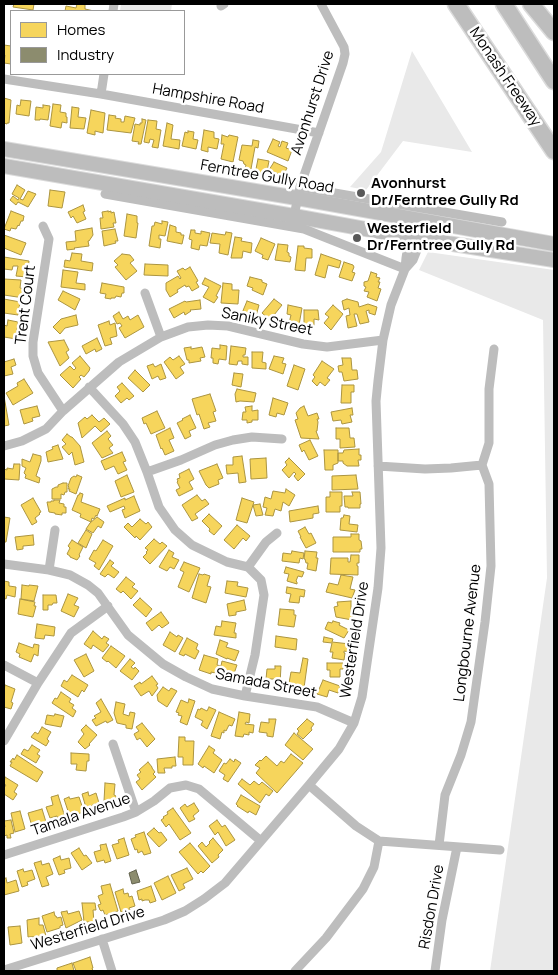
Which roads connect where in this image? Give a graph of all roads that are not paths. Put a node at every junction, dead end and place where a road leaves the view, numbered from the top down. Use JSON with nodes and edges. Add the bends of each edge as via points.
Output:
{"nodes":[{"id":1,"x":320,"y":4,"type":"edge"},
{"id":2,"x":456,"y":4,"type":"edge"},
{"id":3,"x":504,"y":4,"type":"edge"},
{"id":4,"x":531,"y":4,"type":"edge"},
{"id":5,"x":554,"y":32,"type":"edge"},
{"id":6,"x":104,"y":75,"type":"edge"},
{"id":7,"x":4,"y":79,"type":"edge"},
{"id":8,"x":554,"y":81,"type":"edge"},
{"id":9,"x":101,"y":94,"type":"junction"},
{"id":10,"x":319,"y":133,"type":"junction"},
{"id":11,"x":4,"y":149,"type":"edge"},
{"id":12,"x":554,"y":151,"type":"edge"},
{"id":13,"x":4,"y":166,"type":"edge"},
{"id":14,"x":298,"y":193,"type":"junction"},
{"id":15,"x":105,"y":194,"type":"dead end"},
{"id":16,"x":376,"y":200,"type":"junction"},
{"id":17,"x":388,"y":215,"type":"junction"},
{"id":18,"x":294,"y":216,"type":"junction"},
{"id":19,"x":419,"y":221,"type":"junction"},
{"id":20,"x":502,"y":222,"type":"dead end"},
{"id":21,"x":43,"y":226,"type":"dead end"},
{"id":22,"x":415,"y":238,"type":"junction"},
{"id":23,"x":554,"y":244,"type":"edge"},
{"id":24,"x":554,"y":260,"type":"edge"},
{"id":25,"x":405,"y":269,"type":"junction"},
{"id":26,"x":145,"y":293,"type":"dead end"},
{"id":27,"x":161,"y":336,"type":"junction"},
{"id":28,"x":383,"y":340,"type":"junction"},
{"id":29,"x":494,"y":349,"type":"dead end"},
{"id":30,"x":89,"y":387,"type":"junction"},
{"id":31,"x":64,"y":411,"type":"junction"},
{"id":32,"x":282,"y":439,"type":"dead end"},
{"id":33,"x":4,"y":446,"type":"edge"},
{"id":34,"x":482,"y":464,"type":"junction"},
{"id":35,"x":378,"y":466,"type":"junction"},
{"id":36,"x":147,"y":472,"type":"junction"},
{"id":37,"x":55,"y":530,"type":"dead end"},
{"id":38,"x":276,"y":533,"type":"dead end"},
{"id":39,"x":4,"y":564,"type":"edge"},
{"id":40,"x":248,"y":567,"type":"junction"},
{"id":41,"x":49,"y":570,"type":"junction"},
{"id":42,"x":108,"y":606,"type":"junction"},
{"id":43,"x":4,"y":665,"type":"edge"},
{"id":44,"x":38,"y":682,"type":"junction"},
{"id":45,"x":245,"y":696,"type":"junction"},
{"id":46,"x":354,"y":723,"type":"junction"},
{"id":47,"x":4,"y":741,"type":"edge"},
{"id":48,"x":113,"y":744,"type":"dead end"},
{"id":49,"x":309,"y":785,"type":"junction"},
{"id":50,"x":136,"y":812,"type":"junction"},
{"id":51,"x":379,"y":840,"type":"junction"},
{"id":52,"x":260,"y":841,"type":"junction"},
{"id":53,"x":439,"y":845,"type":"junction"},
{"id":54,"x":456,"y":847,"type":"junction"},
{"id":55,"x":500,"y":850,"type":"dead end"},
{"id":56,"x":4,"y":854,"type":"edge"},
{"id":57,"x":102,"y":939,"type":"junction"},
{"id":58,"x":4,"y":970,"type":"edge"},
{"id":59,"x":112,"y":971,"type":"edge"},
{"id":60,"x":296,"y":971,"type":"edge"},
{"id":61,"x":435,"y":971,"type":"edge"}],
"edges":[{"from":1,"to":10,"type":"street","name":"Avonhurst Drive","via":[[345,54]]},
{"from":2,"to":12,"type":"highway","name":"Monash Freeway"},
{"from":3,"to":8,"type":"highway"},
{"from":4,"to":5,"type":"highway"},
{"from":6,"to":9,"type":"street"},
{"from":7,"to":9,"type":"street","name":"Hampshire Road"},
{"from":9,"to":10,"type":"street","name":"Hampshire Road"},
{"from":10,"to":14,"type":"street","name":"Avonhurst Drive"},
{"from":11,"to":14,"type":"main road","name":"Ferntree Gully Road"},
{"from":13,"to":18,"type":"main road"},
{"from":14,"to":16,"type":"street"},
{"from":14,"to":17,"type":"main road","name":"Ferntree Gully Road"},
{"from":14,"to":18,"type":"street","name":"Avonhurst Drive"},
{"from":15,"to":25,"type":"street","via":[[304,229]]},
{"from":16,"to":17,"type":"street"},
{"from":16,"to":20,"type":"street"},
{"from":17,"to":19,"type":"main road","name":"Ferntree Gully Road"},
{"from":18,"to":22,"type":"main road"},
{"from":19,"to":22,"type":"street","name":"Westerfield Drive"},
{"from":19,"to":23,"type":"main road","name":"Ferntree Gully Road"},
{"from":21,"to":31,"type":"street","name":"Trent Court","via":[[49,239],[33,356],[38,373]]},
{"from":22,"to":24,"type":"main road"},
{"from":22,"to":25,"type":"street","name":"Westerfield Drive","via":[[417,250]]},
{"from":25,"to":28,"type":"street","name":"Westerfield Drive","via":[[391,305]]},
{"from":26,"to":27,"type":"street"},
{"from":27,"to":28,"type":"street","name":"Saniky Street","via":[[188,327],[208,325],[228,326],[327,347]]},
{"from":27,"to":30,"type":"street","name":"Saniky Street","via":[[119,362]]},
{"from":28,"to":35,"type":"street","name":"Westerfield Drive","via":[[376,401]]},
{"from":29,"to":34,"type":"street","via":[[489,389],[489,443]]},
{"from":30,"to":31,"type":"street","name":"Saniky Street"},
{"from":30,"to":36,"type":"street","via":[[123,424],[135,442]]},
{"from":31,"to":33,"type":"street","name":"Saniky Street","via":[[46,429]]},
{"from":32,"to":36,"type":"street","via":[[233,440]]},
{"from":34,"to":35,"type":"street","via":[[425,469]]},
{"from":34,"to":53,"type":"street","name":"Longbourne Avenue","via":[[489,484],[490,566],[485,622],[471,722],[445,795]]},
{"from":35,"to":46,"type":"street","name":"Westerfield Drive","via":[[381,548],[378,588],[362,697]]},
{"from":36,"to":40,"type":"street","via":[[159,507],[175,530],[192,545],[227,562]]},
{"from":37,"to":41,"type":"street"},
{"from":38,"to":40,"type":"street"},
{"from":39,"to":41,"type":"street","name":"Samada Street"},
{"from":40,"to":45,"type":"street","via":[[261,580],[264,595]]},
{"from":41,"to":42,"type":"street","name":"Samada Street","via":[[70,575],[88,585]]},
{"from":42,"to":44,"type":"street","via":[[71,633]]},
{"from":42,"to":45,"type":"street","name":"Samada Street","via":[[128,635],[163,664],[212,688]]},
{"from":43,"to":44,"type":"street"},
{"from":44,"to":47,"type":"street"},
{"from":45,"to":46,"type":"street","name":"Samada Street","via":[[317,707]]},
{"from":46,"to":49,"type":"street","name":"Westerfield Drive","via":[[339,749]]},
{"from":48,"to":50,"type":"street"},
{"from":49,"to":51,"type":"street","via":[[356,826]]},
{"from":49,"to":52,"type":"street","name":"Westerfield Drive"},
{"from":50,"to":52,"type":"street","name":"Tamala Avenue","via":[[170,788],[186,784],[199,789]]},
{"from":50,"to":56,"type":"street","name":"Tamala Avenue"},
{"from":51,"to":53,"type":"street"},
{"from":51,"to":60,"type":"street","via":[[374,867],[363,889]]},
{"from":52,"to":57,"type":"street","name":"Westerfield Drive","via":[[225,882],[185,911]]},
{"from":53,"to":54,"type":"street"},
{"from":54,"to":55,"type":"street"},
{"from":54,"to":61,"type":"street","name":"Risdon Drive"},
{"from":57,"to":58,"type":"street","name":"Westerfield Drive"},
{"from":57,"to":59,"type":"street"}]}
